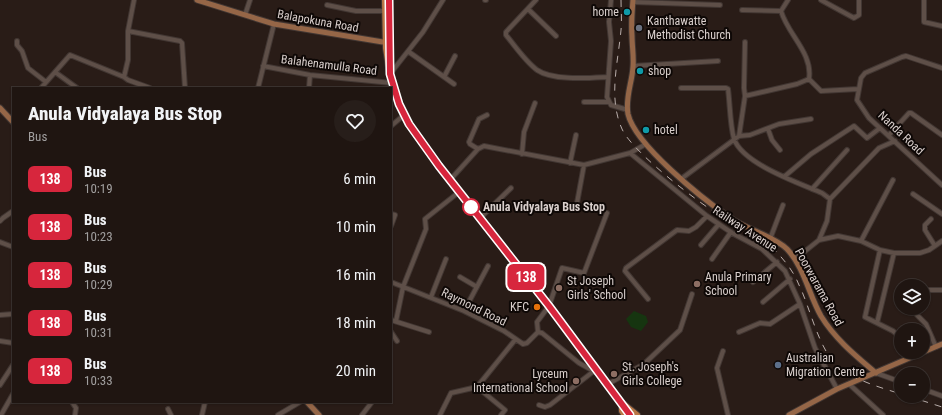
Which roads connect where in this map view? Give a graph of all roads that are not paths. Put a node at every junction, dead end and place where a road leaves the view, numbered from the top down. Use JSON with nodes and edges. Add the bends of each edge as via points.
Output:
{"nodes":[{"id":1,"x":134,"y":0,"type":"edge"},
{"id":2,"x":197,"y":0,"type":"edge"},
{"id":3,"x":250,"y":0,"type":"edge"},
{"id":4,"x":385,"y":0,"type":"edge"},
{"id":5,"x":389,"y":0,"type":"edge"},
{"id":6,"x":443,"y":0,"type":"edge"},
{"id":7,"x":536,"y":0,"type":"edge"},
{"id":8,"x":611,"y":0,"type":"edge"},
{"id":9,"x":788,"y":0,"type":"edge"},
{"id":10,"x":821,"y":0,"type":"edge"},
{"id":11,"x":859,"y":0,"type":"edge"},
{"id":12,"x":924,"y":0,"type":"edge"},
{"id":13,"x":633,"y":1,"type":"edge"},
{"id":14,"x":703,"y":2,"type":"edge"},
{"id":15,"x":327,"y":5,"type":"dead end"},
{"id":16,"x":720,"y":5,"type":"dead end"},
{"id":17,"x":528,"y":9,"type":"junction"},
{"id":18,"x":742,"y":10,"type":"dead end"},
{"id":19,"x":385,"y":11,"type":"junction"},
{"id":20,"x":781,"y":11,"type":"junction"},
{"id":21,"x":245,"y":15,"type":"junction"},
{"id":22,"x":274,"y":24,"type":"junction"},
{"id":23,"x":942,"y":26,"type":"edge"},
{"id":24,"x":128,"y":31,"type":"junction"},
{"id":25,"x":556,"y":36,"type":"dead end"},
{"id":26,"x":17,"y":41,"type":"dead end"},
{"id":27,"x":745,"y":42,"type":"dead end"},
{"id":28,"x":388,"y":43,"type":"junction"},
{"id":29,"x":409,"y":52,"type":"junction"},
{"id":30,"x":455,"y":56,"type":"dead end"},
{"id":31,"x":718,"y":61,"type":"dead end"},
{"id":32,"x":263,"y":66,"type":"junction"},
{"id":33,"x":633,"y":66,"type":"junction"},
{"id":34,"x":942,"y":68,"type":"edge"},
{"id":35,"x":54,"y":72,"type":"junction"},
{"id":36,"x":390,"y":74,"type":"junction"},
{"id":37,"x":310,"y":75,"type":"junction"},
{"id":38,"x":124,"y":77,"type":"junction"},
{"id":39,"x":444,"y":77,"type":"junction"},
{"id":40,"x":608,"y":77,"type":"junction"},
{"id":41,"x":808,"y":79,"type":"junction"},
{"id":42,"x":46,"y":82,"type":"junction"},
{"id":43,"x":392,"y":83,"type":"junction"},
{"id":44,"x":454,"y":84,"type":"dead end"},
{"id":45,"x":42,"y":87,"type":"edge"},
{"id":46,"x":76,"y":87,"type":"edge"},
{"id":47,"x":147,"y":87,"type":"edge"},
{"id":48,"x":185,"y":87,"type":"edge"},
{"id":49,"x":258,"y":87,"type":"edge"},
{"id":50,"x":309,"y":87,"type":"edge"},
{"id":51,"x":682,"y":88,"type":"dead end"},
{"id":52,"x":858,"y":89,"type":"junction"},
{"id":53,"x":745,"y":96,"type":"junction"},
{"id":54,"x":584,"y":102,"type":"dead end"},
{"id":55,"x":609,"y":102,"type":"junction"},
{"id":56,"x":535,"y":103,"type":"dead end"},
{"id":57,"x":0,"y":108,"type":"edge"},
{"id":58,"x":628,"y":110,"type":"junction"},
{"id":59,"x":404,"y":115,"type":"junction"},
{"id":60,"x":488,"y":115,"type":"dead end"},
{"id":61,"x":811,"y":119,"type":"dead end"},
{"id":62,"x":12,"y":121,"type":"edge"},
{"id":63,"x":392,"y":125,"type":"edge"},
{"id":64,"x":880,"y":128,"type":"junction"},
{"id":65,"x":768,"y":129,"type":"junction"},
{"id":66,"x":576,"y":135,"type":"dead end"},
{"id":67,"x":889,"y":135,"type":"junction"},
{"id":68,"x":942,"y":135,"type":"edge"},
{"id":69,"x":739,"y":136,"type":"junction"},
{"id":70,"x":734,"y":139,"type":"junction"},
{"id":71,"x":896,"y":141,"type":"junction"},
{"id":72,"x":646,"y":144,"type":"junction"},
{"id":73,"x":478,"y":149,"type":"junction"},
{"id":74,"x":780,"y":150,"type":"dead end"},
{"id":75,"x":848,"y":150,"type":"dead end"},
{"id":76,"x":630,"y":153,"type":"junction"},
{"id":77,"x":522,"y":154,"type":"junction"},
{"id":78,"x":570,"y":163,"type":"junction"},
{"id":79,"x":584,"y":165,"type":"junction"},
{"id":80,"x":785,"y":176,"type":"junction"},
{"id":81,"x":681,"y":179,"type":"junction"},
{"id":82,"x":450,"y":180,"type":"junction"},
{"id":83,"x":892,"y":180,"type":"dead end"},
{"id":84,"x":942,"y":185,"type":"edge"},
{"id":85,"x":511,"y":188,"type":"dead end"},
{"id":86,"x":812,"y":188,"type":"junction"},
{"id":87,"x":459,"y":192,"type":"junction"},
{"id":88,"x":913,"y":194,"type":"dead end"},
{"id":89,"x":830,"y":199,"type":"junction"},
{"id":90,"x":577,"y":203,"type":"dead end"},
{"id":91,"x":783,"y":205,"type":"dead end"},
{"id":92,"x":12,"y":212,"type":"edge"},
{"id":93,"x":607,"y":213,"type":"dead end"},
{"id":94,"x":392,"y":214,"type":"edge"},
{"id":95,"x":942,"y":214,"type":"edge"},
{"id":96,"x":707,"y":216,"type":"junction"},
{"id":97,"x":480,"y":218,"type":"junction"},
{"id":98,"x":931,"y":219,"type":"dead end"},
{"id":99,"x":0,"y":222,"type":"edge"},
{"id":100,"x":392,"y":223,"type":"edge"},
{"id":101,"x":719,"y":224,"type":"junction"},
{"id":102,"x":731,"y":232,"type":"junction"},
{"id":103,"x":770,"y":239,"type":"junction"},
{"id":104,"x":819,"y":240,"type":"junction"},
{"id":105,"x":861,"y":241,"type":"junction"},
{"id":106,"x":942,"y":241,"type":"edge"},
{"id":107,"x":0,"y":242,"type":"edge"},
{"id":108,"x":701,"y":245,"type":"dead end"},
{"id":109,"x":935,"y":246,"type":"junction"},
{"id":110,"x":12,"y":247,"type":"edge"},
{"id":111,"x":880,"y":250,"type":"junction"},
{"id":112,"x":894,"y":253,"type":"junction"},
{"id":113,"x":794,"y":258,"type":"junction"},
{"id":114,"x":446,"y":259,"type":"dead end"},
{"id":115,"x":712,"y":259,"type":"dead end"},
{"id":116,"x":777,"y":262,"type":"junction"},
{"id":117,"x":488,"y":266,"type":"dead end"},
{"id":118,"x":460,"y":277,"type":"dead end"},
{"id":119,"x":790,"y":279,"type":"junction"},
{"id":120,"x":392,"y":282,"type":"edge"},
{"id":121,"x":753,"y":282,"type":"dead end"},
{"id":122,"x":403,"y":287,"type":"junction"},
{"id":123,"x":477,"y":287,"type":"junction"},
{"id":124,"x":930,"y":290,"type":"edge"},
{"id":125,"x":942,"y":290,"type":"edge"},
{"id":126,"x":692,"y":294,"type":"dead end"},
{"id":127,"x":430,"y":297,"type":"junction"},
{"id":128,"x":648,"y":299,"type":"dead end"},
{"id":129,"x":763,"y":302,"type":"dead end"},
{"id":130,"x":800,"y":304,"type":"junction"},
{"id":131,"x":549,"y":306,"type":"junction"},
{"id":132,"x":464,"y":311,"type":"junction"},
{"id":133,"x":12,"y":314,"type":"edge"},
{"id":134,"x":0,"y":315,"type":"edge"},
{"id":135,"x":918,"y":315,"type":"edge"},
{"id":136,"x":392,"y":320,"type":"edge"},
{"id":137,"x":396,"y":321,"type":"junction"},
{"id":138,"x":877,"y":323,"type":"junction"},
{"id":139,"x":429,"y":332,"type":"dead end"},
{"id":140,"x":538,"y":332,"type":"junction"},
{"id":141,"x":739,"y":332,"type":"dead end"},
{"id":142,"x":894,"y":332,"type":"edge"},
{"id":143,"x":392,"y":334,"type":"edge"},
{"id":144,"x":515,"y":340,"type":"junction"},
{"id":145,"x":0,"y":341,"type":"edge"},
{"id":146,"x":397,"y":341,"type":"dead end"},
{"id":147,"x":12,"y":343,"type":"edge"},
{"id":148,"x":942,"y":344,"type":"edge"},
{"id":149,"x":936,"y":347,"type":"junction"},
{"id":150,"x":930,"y":349,"type":"edge"},
{"id":151,"x":723,"y":351,"type":"dead end"},
{"id":152,"x":903,"y":359,"type":"edge"},
{"id":153,"x":12,"y":367,"type":"edge"},
{"id":154,"x":594,"y":371,"type":"junction"},
{"id":155,"x":876,"y":373,"type":"junction"},
{"id":156,"x":601,"y":375,"type":"junction"},
{"id":157,"x":894,"y":379,"type":"edge"},
{"id":158,"x":608,"y":384,"type":"junction"},
{"id":159,"x":849,"y":384,"type":"junction"},
{"id":160,"x":0,"y":386,"type":"edge"},
{"id":161,"x":477,"y":387,"type":"junction"},
{"id":162,"x":837,"y":389,"type":"junction"},
{"id":163,"x":930,"y":392,"type":"edge"},
{"id":164,"x":12,"y":396,"type":"edge"},
{"id":165,"x":942,"y":396,"type":"edge"},
{"id":166,"x":73,"y":403,"type":"edge"},
{"id":167,"x":205,"y":403,"type":"edge"},
{"id":168,"x":298,"y":403,"type":"edge"},
{"id":169,"x":311,"y":403,"type":"edge"},
{"id":170,"x":371,"y":403,"type":"edge"},
{"id":171,"x":622,"y":403,"type":"junction"},
{"id":172,"x":539,"y":405,"type":"dead end"},
{"id":173,"x":168,"y":409,"type":"dead end"},
{"id":174,"x":1,"y":415,"type":"edge"},
{"id":175,"x":75,"y":415,"type":"edge"},
{"id":176,"x":171,"y":415,"type":"edge"},
{"id":177,"x":202,"y":415,"type":"edge"},
{"id":178,"x":278,"y":415,"type":"edge"},
{"id":179,"x":318,"y":415,"type":"edge"},
{"id":180,"x":362,"y":415,"type":"edge"},
{"id":181,"x":440,"y":415,"type":"edge"},
{"id":182,"x":501,"y":415,"type":"edge"},
{"id":183,"x":625,"y":415,"type":"edge"},
{"id":184,"x":630,"y":415,"type":"edge"},
{"id":185,"x":636,"y":415,"type":"edge"},
{"id":186,"x":728,"y":415,"type":"edge"},
{"id":187,"x":789,"y":415,"type":"edge"},
{"id":188,"x":883,"y":415,"type":"edge"}],
"edges":[{"from":1,"to":24,"type":"street"},
{"from":2,"to":21,"type":"main road","name":"Balapokuna Road"},
{"from":3,"to":21,"type":"street"},
{"from":4,"to":19,"type":"highway"},
{"from":5,"to":28,"type":"highway"},
{"from":6,"to":29,"type":"street"},
{"from":7,"to":17,"type":"street"},
{"from":8,"to":40,"type":"street"},
{"from":9,"to":20,"type":"street"},
{"from":10,"to":11,"type":"street","via":[[854,18],[859,15]]},
{"from":12,"to":23,"type":"street","via":[[924,22]]},
{"from":13,"to":14,"type":"street"},
{"from":13,"to":33,"type":"main road"},
{"from":14,"to":16,"type":"street"},
{"from":15,"to":19,"type":"street","via":[[356,11]]},
{"from":17,"to":25,"type":"street"},
{"from":17,"to":40,"type":"street","via":[[507,30],[506,35],[536,69],[550,75],[579,79]]},
{"from":18,"to":20,"type":"street"},
{"from":19,"to":28,"type":"highway"},
{"from":20,"to":41,"type":"street","via":[[784,22],[809,63]]},
{"from":21,"to":22,"type":"main road","name":"Balapokuna Road"},
{"from":22,"to":28,"type":"main road","name":"Balapokuna Road"},
{"from":22,"to":32,"type":"street"},
{"from":24,"to":38,"type":"street","via":[[128,60]]},
{"from":24,"to":48,"type":"street","via":[[180,41]]},
{"from":26,"to":42,"type":"street","via":[[16,45],[22,52],[28,68]]},
{"from":27,"to":53,"type":"street"},
{"from":28,"to":36,"type":"highway"},
{"from":29,"to":36,"type":"street"},
{"from":29,"to":39,"type":"street"},
{"from":30,"to":39,"type":"street"},
{"from":31,"to":33,"type":"street"},
{"from":32,"to":37,"type":"street","name":"Balahenamulla Road"},
{"from":32,"to":49,"type":"street"},
{"from":33,"to":58,"type":"main road"},
{"from":34,"to":52,"type":"street","name":"Nanda Road","via":[[906,56],[865,73]]},
{"from":35,"to":38,"type":"street","via":[[68,55],[72,54]]},
{"from":35,"to":42,"type":"street"},
{"from":35,"to":46,"type":"street"},
{"from":36,"to":43,"type":"highway"},
{"from":37,"to":43,"type":"street","name":"Balahenamulla Road"},
{"from":37,"to":50,"type":"street"},
{"from":38,"to":47,"type":"street"},
{"from":39,"to":44,"type":"street"},
{"from":40,"to":55,"type":"street"},
{"from":41,"to":52,"type":"street","via":[[821,91]]},
{"from":41,"to":53,"type":"street"},
{"from":42,"to":45,"type":"street"},
{"from":43,"to":59,"type":"highway"},
{"from":51,"to":70,"type":"street","via":[[728,89]]},
{"from":52,"to":64,"type":"street","name":"Nanda Road","via":[[857,100]]},
{"from":53,"to":69,"type":"street"},
{"from":54,"to":55,"type":"street"},
{"from":55,"to":58,"type":"street","via":[[616,108]]},
{"from":56,"to":77,"type":"street","via":[[524,132]]},
{"from":57,"to":62,"type":"main road"},
{"from":58,"to":72,"type":"main road","name":"Poorwarama Road","via":[[635,129]]},
{"from":59,"to":63,"type":"street"},
{"from":59,"to":82,"type":"highway"},
{"from":60,"to":73,"type":"street","via":[[479,119],[469,142]]},
{"from":61,"to":65,"type":"street","via":[[779,124]]},
{"from":64,"to":67,"type":"street","name":"Nanda Road"},
{"from":64,"to":80,"type":"street","via":[[867,138],[854,126],[811,154]]},
{"from":65,"to":69,"type":"street"},
{"from":65,"to":74,"type":"street"},
{"from":66,"to":78,"type":"street"},
{"from":67,"to":68,"type":"street","via":[[911,113]]},
{"from":67,"to":71,"type":"street","name":"Nanda Road"},
{"from":69,"to":70,"type":"street"},
{"from":70,"to":80,"type":"street","via":[[744,154]]},
{"from":70,"to":81,"type":"street"},
{"from":71,"to":84,"type":"street","name":"Nanda Road"},
{"from":71,"to":89,"type":"street","via":[[879,148]]},
{"from":72,"to":76,"type":"street"},
{"from":72,"to":81,"type":"main road","name":"Poorwarama Road"},
{"from":73,"to":77,"type":"street","via":[[491,146]]},
{"from":73,"to":82,"type":"street"},
{"from":75,"to":86,"type":"street"},
{"from":76,"to":79,"type":"street"},
{"from":76,"to":96,"type":"street","name":"Railway Avenue"},
{"from":77,"to":78,"type":"street"},
{"from":78,"to":79,"type":"street"},
{"from":79,"to":90,"type":"street"},
{"from":80,"to":86,"type":"street"},
{"from":81,"to":103,"type":"main road","name":"Poorwarama Road","via":[[741,226]]},
{"from":82,"to":87,"type":"highway"},
{"from":83,"to":105,"type":"street"},
{"from":85,"to":97,"type":"street"},
{"from":86,"to":89,"type":"street"},
{"from":87,"to":97,"type":"highway"},
{"from":87,"to":122,"type":"street","via":[[425,219],[426,229]]},
{"from":88,"to":95,"type":"street"},
{"from":89,"to":104,"type":"street","via":[[827,221]]},
{"from":91,"to":103,"type":"street"},
{"from":92,"to":99,"type":"street"},
{"from":93,"to":131,"type":"street","via":[[584,273],[562,268]]},
{"from":94,"to":100,"type":"street","via":[[395,215]]},
{"from":96,"to":101,"type":"street","name":"Railway Avenue"},
{"from":96,"to":128,"type":"street","via":[[689,231],[677,230],[626,268],[625,271]]},
{"from":97,"to":131,"type":"highway"},
{"from":98,"to":109,"type":"street","via":[[925,225],[925,230]]},
{"from":101,"to":102,"type":"street","name":"Railway Avenue"},
{"from":101,"to":108,"type":"street"},
{"from":102,"to":115,"type":"street"},
{"from":102,"to":116,"type":"street","name":"Railway Avenue","via":[[762,249]]},
{"from":103,"to":113,"type":"main road","name":"Poorwarama Road","via":[[786,248]]},
{"from":104,"to":105,"type":"street","via":[[838,236]]},
{"from":104,"to":113,"type":"street"},
{"from":105,"to":111,"type":"street"},
{"from":106,"to":109,"type":"street"},
{"from":107,"to":110,"type":"street"},
{"from":109,"to":112,"type":"street","via":[[920,253]]},
{"from":111,"to":112,"type":"street"},
{"from":111,"to":138,"type":"street","via":[[865,317]]},
{"from":112,"to":138,"type":"street"},
{"from":113,"to":155,"type":"main road","name":"Poorwarama Road","via":[[821,316],[832,331]]},
{"from":114,"to":127,"type":"street"},
{"from":116,"to":119,"type":"street","name":"Railway Avenue"},
{"from":116,"to":121,"type":"street"},
{"from":117,"to":123,"type":"street"},
{"from":118,"to":123,"type":"street"},
{"from":119,"to":129,"type":"street"},
{"from":119,"to":130,"type":"street","name":"Railway Avenue"},
{"from":120,"to":122,"type":"street","name":"Raymond Road"},
{"from":122,"to":127,"type":"street","name":"Raymond Road"},
{"from":122,"to":137,"type":"street"},
{"from":123,"to":132,"type":"street"},
{"from":124,"to":125,"type":"street"},
{"from":126,"to":158,"type":"street","via":[[680,330],[644,364]]},
{"from":127,"to":132,"type":"street","name":"Raymond Road"},
{"from":130,"to":141,"type":"street","via":[[770,324],[760,322]]},
{"from":130,"to":162,"type":"street","name":"Railway Avenue","via":[[815,348]]},
{"from":131,"to":140,"type":"street","via":[[537,322]]},
{"from":131,"to":156,"type":"highway"},
{"from":132,"to":144,"type":"street","name":"Raymond Road","via":[[504,331]]},
{"from":133,"to":134,"type":"street"},
{"from":135,"to":149,"type":"street","via":[[926,324]]},
{"from":136,"to":137,"type":"street"},
{"from":137,"to":139,"type":"street"},
{"from":138,"to":142,"type":"street"},
{"from":140,"to":144,"type":"street","name":"Raymond Road","via":[[527,343]]},
{"from":140,"to":154,"type":"street","via":[[548,336],[579,363]]},
{"from":143,"to":146,"type":"street"},
{"from":144,"to":161,"type":"street"},
{"from":145,"to":147,"type":"street"},
{"from":148,"to":149,"type":"main road"},
{"from":149,"to":150,"type":"main road"},
{"from":151,"to":186,"type":"street","via":[[717,368]]},
{"from":152,"to":155,"type":"main road"},
{"from":153,"to":160,"type":"street"},
{"from":154,"to":156,"type":"street"},
{"from":154,"to":172,"type":"street","via":[[550,405]]},
{"from":155,"to":157,"type":"street"},
{"from":155,"to":159,"type":"main road"},
{"from":156,"to":158,"type":"highway"},
{"from":158,"to":171,"type":"highway"},
{"from":159,"to":162,"type":"main road"},
{"from":159,"to":188,"type":"street"},
{"from":161,"to":181,"type":"street","via":[[451,393]]},
{"from":161,"to":182,"type":"street","via":[[505,410]]},
{"from":162,"to":187,"type":"main road"},
{"from":163,"to":165,"type":"street"},
{"from":164,"to":174,"type":"street"},
{"from":166,"to":175,"type":"street","via":[[76,408]]},
{"from":167,"to":177,"type":"street"},
{"from":168,"to":178,"type":"street"},
{"from":169,"to":179,"type":"main road"},
{"from":170,"to":180,"type":"street"},
{"from":171,"to":183,"type":"highway"},
{"from":171,"to":184,"type":"highway"},
{"from":171,"to":185,"type":"highway"},
{"from":173,"to":176,"type":"street"}]}
